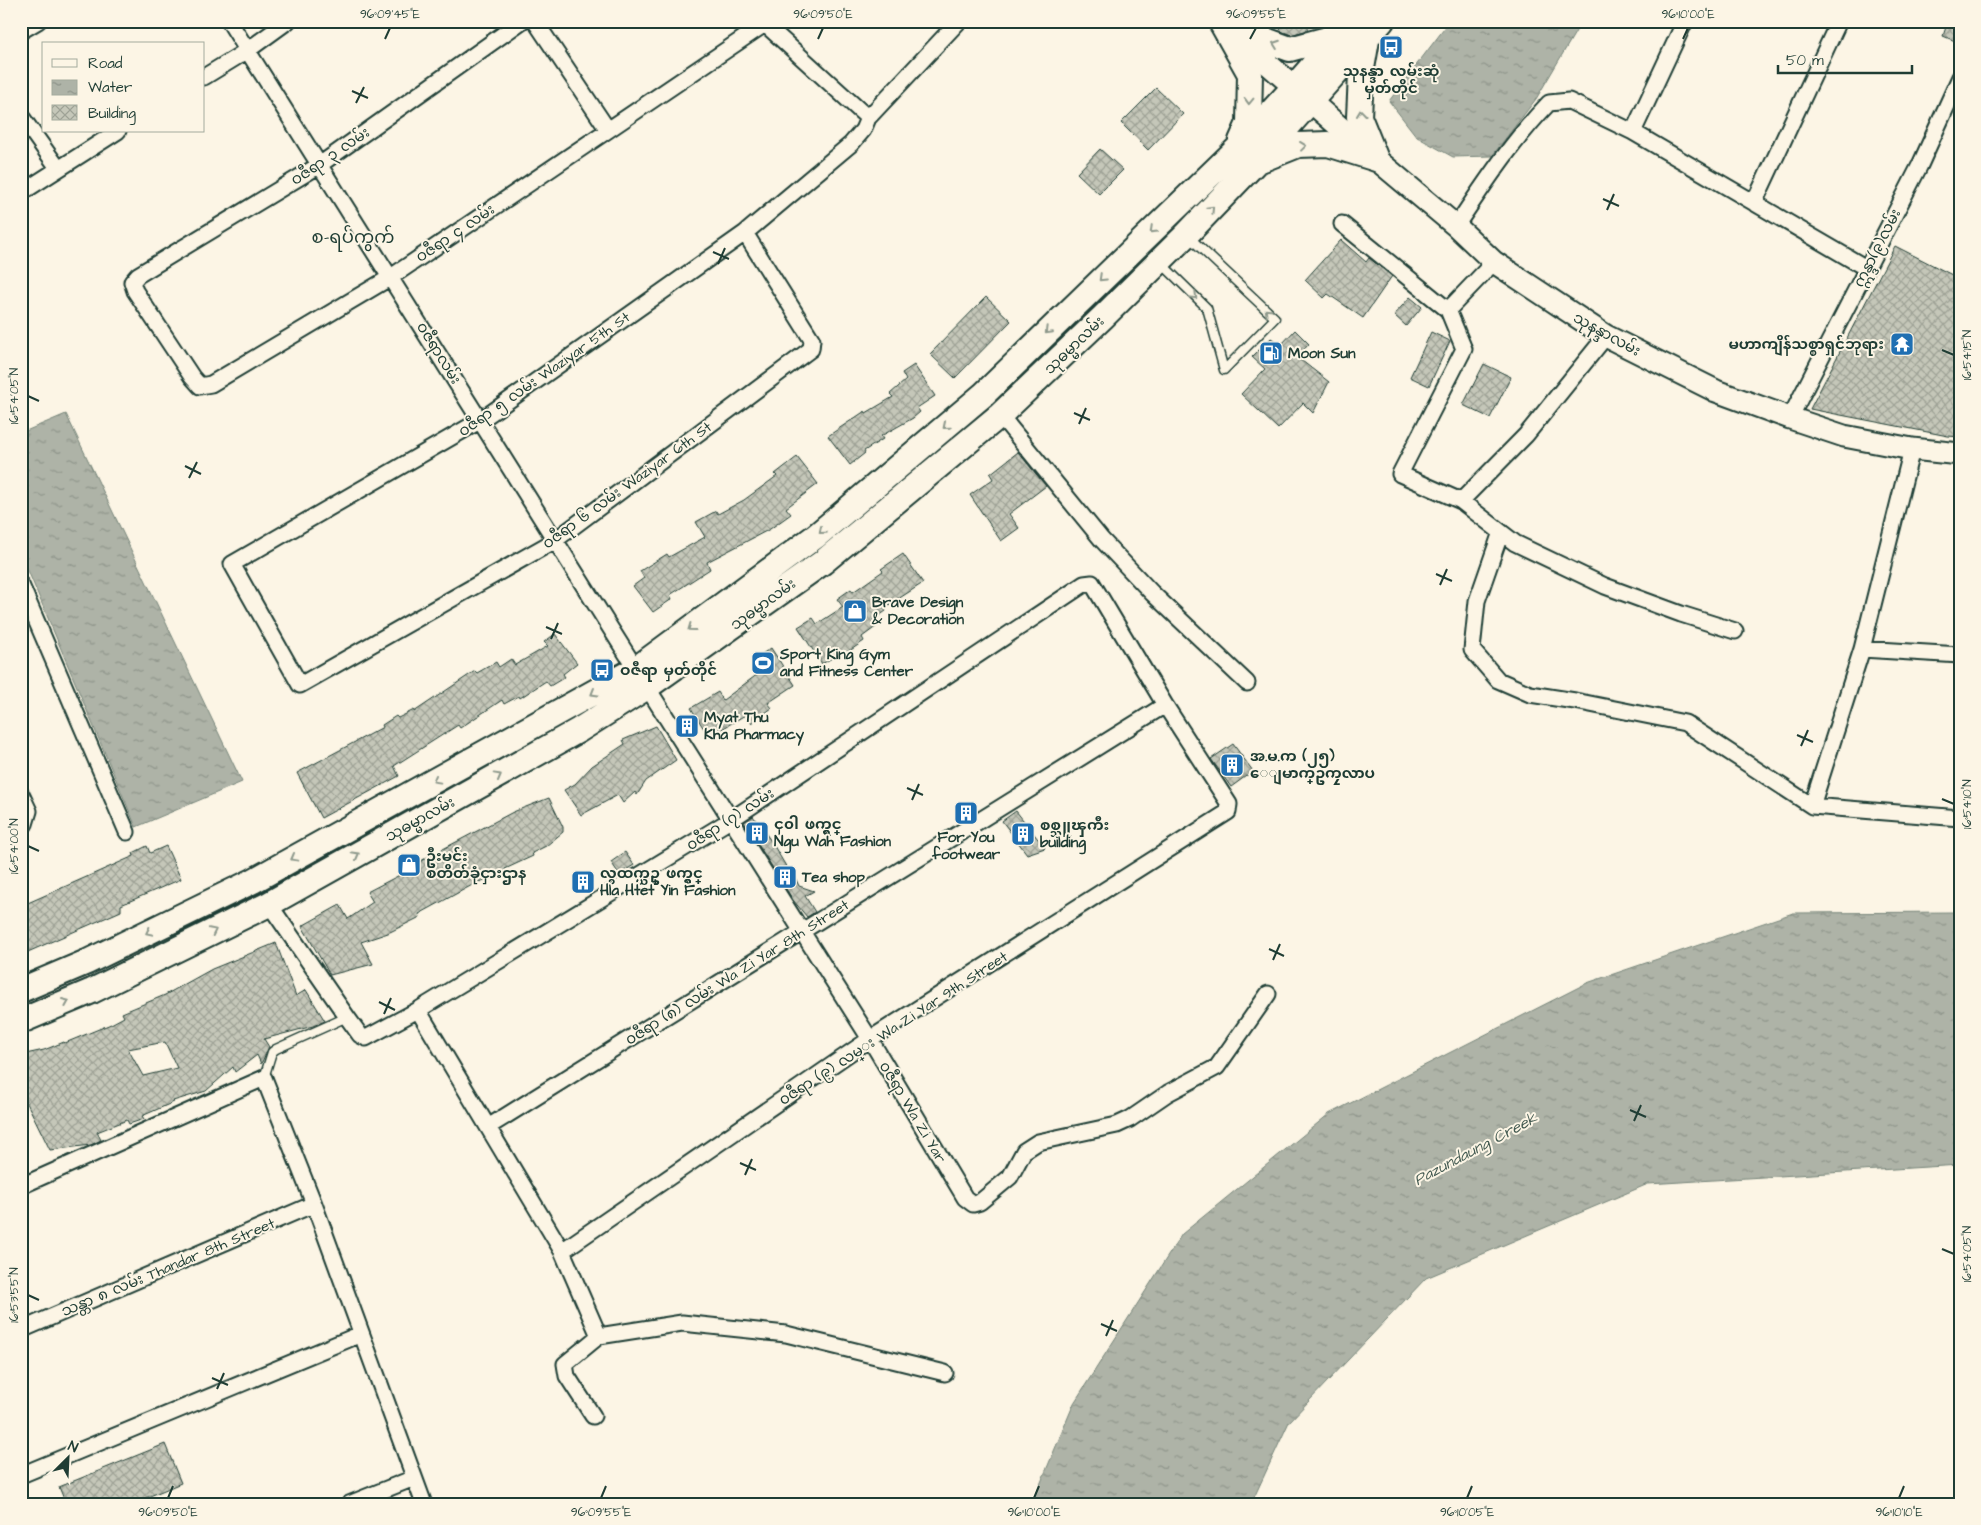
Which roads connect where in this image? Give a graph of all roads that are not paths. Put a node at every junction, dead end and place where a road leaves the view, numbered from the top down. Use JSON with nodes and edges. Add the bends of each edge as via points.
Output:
{"nodes":[{"id":1,"x":38,"y":21,"type":"edge"},
{"id":2,"x":229,"y":21,"type":"edge"},
{"id":3,"x":288,"y":21,"type":"edge"},
{"id":4,"x":522,"y":21,"type":"edge"},
{"id":5,"x":535,"y":21,"type":"edge"},
{"id":6,"x":959,"y":21,"type":"edge"},
{"id":7,"x":1685,"y":21,"type":"edge"},
{"id":8,"x":1839,"y":21,"type":"edge"},
{"id":9,"x":767,"y":23,"type":"edge"},
{"id":10,"x":1221,"y":23,"type":"edge"},
{"id":11,"x":1363,"y":26,"type":"edge"},
{"id":12,"x":21,"y":32,"type":"edge"},
{"id":13,"x":248,"y":50,"type":"junction"},
{"id":14,"x":205,"y":76,"type":"edge"},
{"id":15,"x":1960,"y":77,"type":"edge"},
{"id":16,"x":1303,"y":95,"type":"junction"},
{"id":17,"x":21,"y":116,"type":"edge"},
{"id":18,"x":868,"y":118,"type":"junction"},
{"id":19,"x":608,"y":130,"type":"junction"},
{"id":20,"x":116,"y":132,"type":"edge"},
{"id":21,"x":1633,"y":132,"type":"junction"},
{"id":22,"x":1248,"y":154,"type":"junction"},
{"id":23,"x":1376,"y":159,"type":"junction"},
{"id":24,"x":318,"y":166,"type":"junction"},
{"id":25,"x":58,"y":168,"type":"junction"},
{"id":26,"x":21,"y":193,"type":"edge"},
{"id":27,"x":1754,"y":203,"type":"junction"},
{"id":28,"x":1342,"y":224,"type":"dead end"},
{"id":29,"x":1456,"y":226,"type":"junction"},
{"id":30,"x":746,"y":233,"type":"junction"},
{"id":31,"x":1186,"y":235,"type":"junction"},
{"id":32,"x":1160,"y":261,"type":"junction"},
{"id":33,"x":1494,"y":262,"type":"junction"},
{"id":34,"x":1866,"y":268,"type":"junction"},
{"id":35,"x":391,"y":277,"type":"junction"},
{"id":36,"x":1448,"y":310,"type":"junction"},
{"id":37,"x":1606,"y":336,"type":"junction"},
{"id":38,"x":200,"y":386,"type":"joint"},
{"id":39,"x":1000,"y":415,"type":"junction"},
{"id":40,"x":1790,"y":418,"type":"junction"},
{"id":41,"x":481,"y":420,"type":"junction"},
{"id":42,"x":1912,"y":449,"type":"junction"},
{"id":43,"x":1960,"y":454,"type":"edge"},
{"id":44,"x":1461,"y":501,"type":"junction"},
{"id":45,"x":1501,"y":532,"type":"junction"},
{"id":46,"x":554,"y":540,"type":"junction"},
{"id":47,"x":21,"y":585,"type":"edge"},
{"id":48,"x":1734,"y":631,"type":"dead end"},
{"id":49,"x":1862,"y":649,"type":"junction"},
{"id":50,"x":1960,"y":655,"type":"edge"},
{"id":51,"x":642,"y":678,"type":"junction"},
{"id":52,"x":1247,"y":683,"type":"dead end"},
{"id":53,"x":300,"y":685,"type":"joint"},
{"id":54,"x":1165,"y":705,"type":"junction"},
{"id":55,"x":21,"y":794,"type":"edge"},
{"id":56,"x":1812,"y":806,"type":"junction"},
{"id":57,"x":1960,"y":818,"type":"edge"},
{"id":58,"x":732,"y":819,"type":"junction"},
{"id":59,"x":23,"y":825,"type":"edge"},
{"id":60,"x":127,"y":832,"type":"dead end"},
{"id":61,"x":268,"y":904,"type":"junction"},
{"id":62,"x":802,"y":931,"type":"junction"},
{"id":63,"x":21,"y":990,"type":"edge"},
{"id":64,"x":1268,"y":994,"type":"dead end"},
{"id":65,"x":418,"y":1010,"type":"junction"},
{"id":66,"x":347,"y":1017,"type":"junction"},
{"id":67,"x":21,"y":1021,"type":"edge"},
{"id":68,"x":870,"y":1039,"type":"junction"},
{"id":69,"x":264,"y":1078,"type":"junction"},
{"id":70,"x":488,"y":1127,"type":"junction"},
{"id":71,"x":21,"y":1186,"type":"edge"},
{"id":72,"x":314,"y":1204,"type":"junction"},
{"id":73,"x":562,"y":1251,"type":"junction"},
{"id":74,"x":21,"y":1330,"type":"edge"},
{"id":75,"x":361,"y":1334,"type":"junction"},
{"id":76,"x":599,"y":1336,"type":"junction"},
{"id":77,"x":945,"y":1373,"type":"dead end"},
{"id":78,"x":593,"y":1416,"type":"dead end"},
{"id":79,"x":21,"y":1475,"type":"edge"},
{"id":80,"x":414,"y":1478,"type":"junction"},
{"id":81,"x":349,"y":1504,"type":"edge"},
{"id":82,"x":424,"y":1504,"type":"edge"}],
"edges":[{"from":1,"to":12,"type":"street"},
{"from":2,"to":13,"type":"street","name":"ဝဇီရာလမ်း"},
{"from":3,"to":13,"type":"street"},
{"from":4,"to":24,"type":"street","name":"ဝဇီရာ ၃ လမ်း"},
{"from":5,"to":19,"type":"street"},
{"from":6,"to":18,"type":"street","name":"ဝဇီရာ ၅ လမ်း Waziyar 5th St"},
{"from":7,"to":21,"type":"street"},
{"from":8,"to":27,"type":"street"},
{"from":9,"to":18,"type":"street"},
{"from":9,"to":19,"type":"street","name":"ဝဇီရာ ၄ လမ်း"},
{"from":11,"to":10,"type":"main road","one_way":true,"via":[[1290,49]]},
{"from":10,"to":16,"type":"main road","name":"သုနန္ဒာလမ်း"},
{"from":10,"to":22,"type":"main road","one_way":true,"via":[[1250,74]]},
{"from":11,"to":16,"type":"main road","name":"သုဓမ္မာလမ်း"},
{"from":23,"to":11,"type":"main road","one_way":true,"via":[[1359,117]]},
{"from":13,"to":14,"type":"street"},
{"from":13,"to":24,"type":"street","name":"ဝဇီရာလမ်း"},
{"from":15,"to":34,"type":"street","name":"ဣန္ဒာ(၉)လမ်း","via":[[1920,164]]},
{"from":16,"to":22,"type":"main road","name":"သုဓမ္မာလမ်း"},
{"from":16,"to":23,"type":"main road","name":"သုနန္ဒာလမ်း"},
{"from":17,"to":25,"type":"street"},
{"from":18,"to":30,"type":"street","name":"ဝဇီရာ ၅ လမ်း Waziyar 5th St","via":[[851,144]]},
{"from":19,"to":35,"type":"street","name":"ဝဇီရာ ၄ လမ်း"},
{"from":20,"to":25,"type":"street"},
{"from":21,"to":27,"type":"street"},
{"from":21,"to":29,"type":"street","via":[[1569,101],[1549,103],[1498,163]]},
{"from":22,"to":23,"type":"main road","one_way":true,"via":[[1298,145],[1328,144]]},
{"from":31,"to":22,"type":"main road","name":"သုဓမ္မာလမ်း","one_way":true},
{"from":22,"to":51,"type":"main road","name":"သုဓမ္မာလမ်း","one_way":true,"via":[[1122,259],[983,395]]},
{"from":23,"to":29,"type":"main road","name":"သုနန္ဒာလမ်း"},
{"from":24,"to":35,"type":"street","name":"ဝဇီရာလမ်း"},
{"from":24,"to":38,"type":"street","name":"ဝဇီရာ ၃ လမ်း","via":[[138,275],[132,282]]},
{"from":25,"to":26,"type":"street"},
{"from":27,"to":34,"type":"street"},
{"from":28,"to":36,"type":"street"},
{"from":29,"to":33,"type":"main road","name":"သုနန္ဒာလမ်း"},
{"from":30,"to":41,"type":"street","name":"ဝဇီရာ ၅ လမ်း Waziyar 5th St"},
{"from":30,"to":46,"type":"street","name":"ဝဇီရာ ၆ လမ်း Waziyar 6th St","via":[[812,340],[811,349]]},
{"from":31,"to":32,"type":"main road","name":"သုဓမ္မာလမ်း"},
{"from":32,"to":31,"type":"lane","one_way":true,"via":[[1207,308],[1224,370],[1274,318]]},
{"from":32,"to":39,"type":"main road","name":"သုဓမ္မာလမ်း"},
{"from":33,"to":36,"type":"street"},
{"from":33,"to":37,"type":"main road","name":"သုနန္ဒာလမ်း"},
{"from":34,"to":40,"type":"street","name":"ဣန္ဒာ(၉)လမ်း"},
{"from":35,"to":38,"type":"street","name":"ဝဇီရာ ၄ လမ်း","via":[[211,384]]},
{"from":35,"to":41,"type":"street","name":"ဝဇီရာလမ်း"},
{"from":36,"to":44,"type":"street","via":[[1464,349],[1400,474]]},
{"from":37,"to":40,"type":"main road","name":"သုနန္ဒာလမ်း","via":[[1716,391]]},
{"from":37,"to":44,"type":"street","via":[[1526,435]]},
{"from":39,"to":51,"type":"main road","name":"သုဓမ္မာလမ်း","via":[[823,562]]},
{"from":39,"to":52,"type":"street","via":[[1102,540],[1152,593]]},
{"from":40,"to":42,"type":"main road","name":"သုနန္ဒာလမ်း","via":[[1844,436]]},
{"from":41,"to":46,"type":"street","name":"ဝဇီရာလမ်း"},
{"from":41,"to":53,"type":"street","name":"ဝဇီရာ ၅ လမ်း Waziyar 5th St","via":[[232,564]]},
{"from":42,"to":43,"type":"main road","name":"သုနန္ဒာလမ်း"},
{"from":42,"to":49,"type":"street"},
{"from":44,"to":45,"type":"street"},
{"from":45,"to":48,"type":"street","via":[[1515,543],[1605,586]]},
{"from":45,"to":56,"type":"street","via":[[1477,601],[1472,650],[1498,680],[1530,694],[1684,723]]},
{"from":46,"to":51,"type":"street","name":"ဝဇီရာလမ်း"},
{"from":46,"to":53,"type":"street","name":"ဝဇီရာ ၆ လမ်း Waziyar 6th St"},
{"from":47,"to":60,"type":"street"},
{"from":49,"to":50,"type":"street"},
{"from":49,"to":56,"type":"street"},
{"from":51,"to":58,"type":"street","name":"၀ဇီရာ Wa Zi Yar"},
{"from":61,"to":51,"type":"main road","name":"သုဓမ္မာလမ်း","one_way":true,"via":[[579,730]]},
{"from":51,"to":63,"type":"main road","name":"သုဓမ္မာလမ်း","one_way":true,"via":[[253,881],[87,962]]},
{"from":54,"to":58,"type":"street","name":"၀ဇီရာ (၇) လမ်း","via":[[1092,583],[1084,584]]},
{"from":54,"to":62,"type":"street","name":"၀ဇီရာ (၈) လမ်း Wa Zi Yar 8th Street"},
{"from":54,"to":68,"type":"street","name":"၀ဇီရာ (၉) လမ္း Wa Zi Yar 9th Street","via":[[1229,804],[1228,812]]},
{"from":55,"to":59,"type":"street","via":[[29,811]]},
{"from":56,"to":57,"type":"street"},
{"from":58,"to":62,"type":"street","name":"၀ဇီရာ Wa Zi Yar"},
{"from":58,"to":65,"type":"street","name":"၀ဇီရာ (၇) လမ်း"},
{"from":61,"to":66,"type":"street"},
{"from":67,"to":61,"type":"main road","name":"သုဓမ္မာလမ်း","one_way":true,"via":[[92,991]]},
{"from":62,"to":68,"type":"street","name":"၀ဇီရာ Wa Zi Yar"},
{"from":62,"to":70,"type":"street","name":"၀ဇီရာ (၈) လမ်း Wa Zi Yar 8th Street"},
{"from":64,"to":68,"type":"street","name":"၀ဇီရာ Wa Zi Yar","via":[[1216,1067],[1117,1125],[1038,1142],[1024,1151],[1010,1177],[980,1202],[973,1204],[965,1198]]},
{"from":65,"to":66,"type":"street","name":"၀ဇီရာ (၇) လမ်း","via":[[366,1038]]},
{"from":65,"to":70,"type":"street"},
{"from":66,"to":69,"type":"lane","via":[[276,1049],[272,1052]]},
{"from":68,"to":73,"type":"street","name":"၀ဇီရာ (၉) လမ္း Wa Zi Yar 9th Street"},
{"from":69,"to":71,"type":"street"},
{"from":69,"to":72,"type":"street"},
{"from":70,"to":73,"type":"street"},
{"from":72,"to":74,"type":"street","name":"သန္တာ ၈ လမ်း Thandar 8th Street"},
{"from":72,"to":75,"type":"street"},
{"from":73,"to":76,"type":"street"},
{"from":75,"to":79,"type":"street"},
{"from":75,"to":80,"type":"street"},
{"from":76,"to":77,"type":"street","via":[[682,1323],[786,1334]]},
{"from":76,"to":78,"type":"street","via":[[565,1364],[567,1376]]},
{"from":80,"to":81,"type":"street"},
{"from":80,"to":82,"type":"street"}]}
